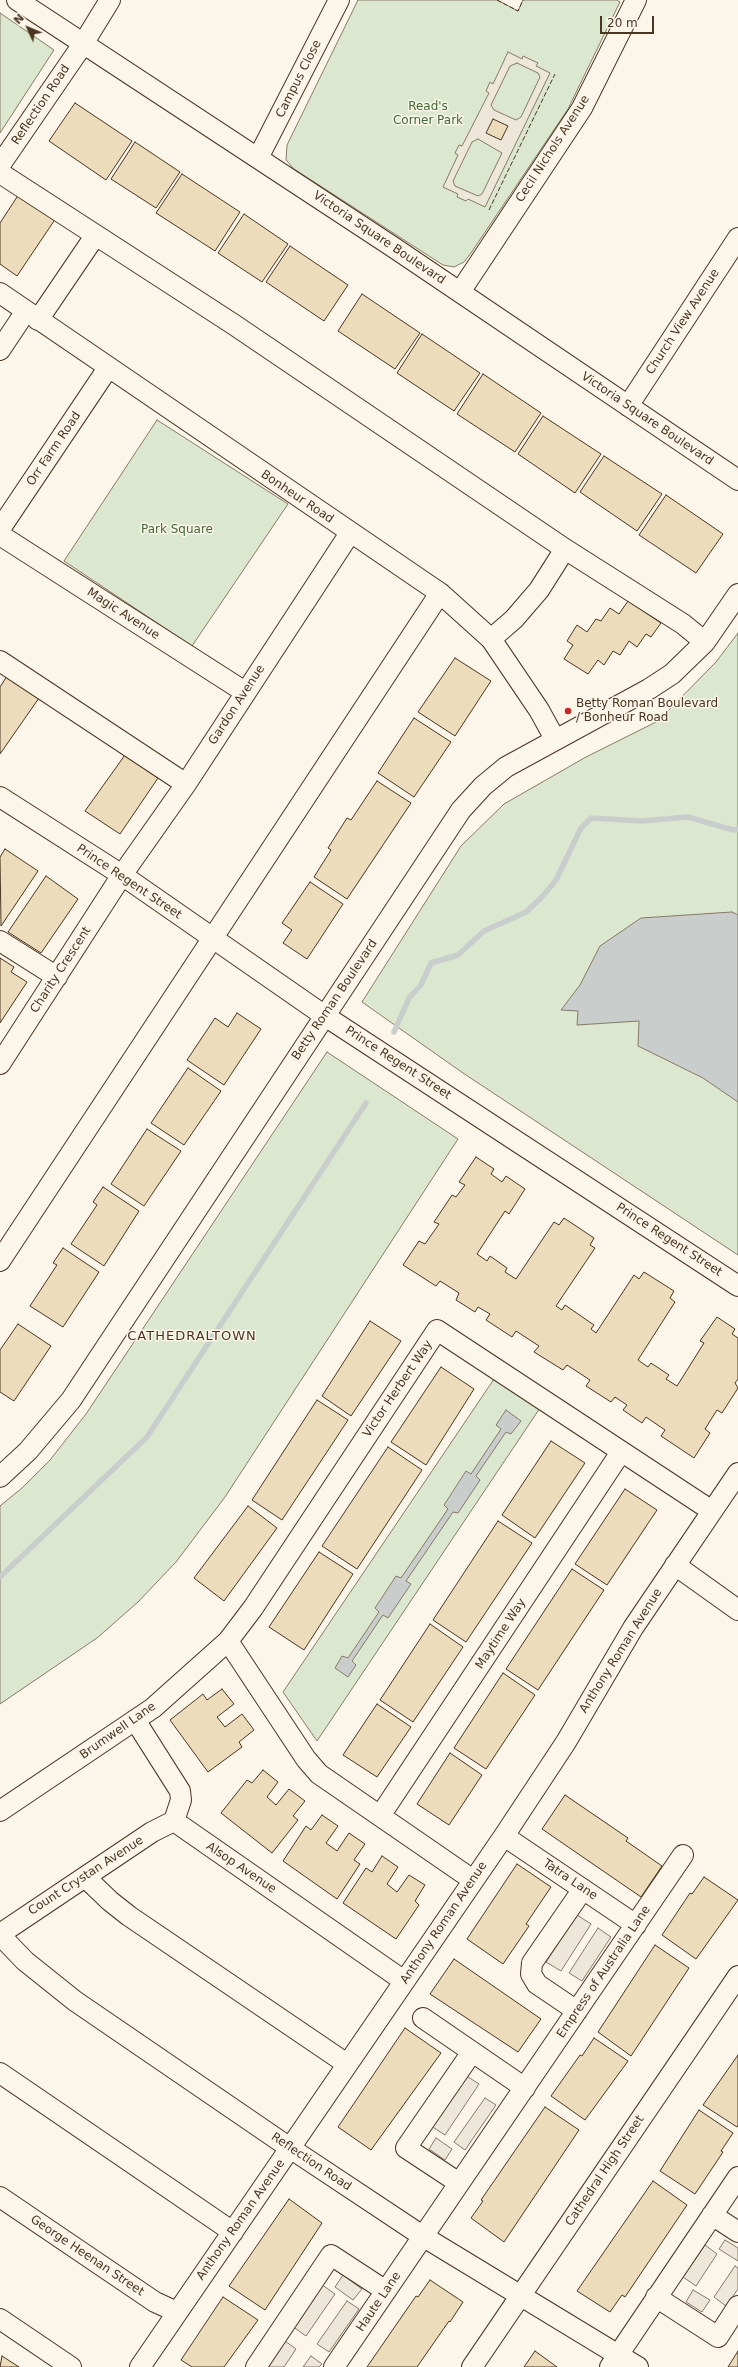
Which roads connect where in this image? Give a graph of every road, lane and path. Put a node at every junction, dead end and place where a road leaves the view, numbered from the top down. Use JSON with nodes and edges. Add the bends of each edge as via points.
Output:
{"nodes":[{"id":1,"x":17,"y":0,"type":"edge"},
{"id":2,"x":110,"y":0,"type":"edge"},
{"id":3,"x":340,"y":0,"type":"edge"},
{"id":4,"x":636,"y":0,"type":"edge"},
{"id":5,"x":83,"y":44,"type":"junction"},
{"id":6,"x":258,"y":158,"type":"junction"},
{"id":7,"x":0,"y":165,"type":"edge"},
{"id":8,"x":0,"y":173,"type":"edge"},
{"id":9,"x":95,"y":236,"type":"junction"},
{"id":10,"x":738,"y":238,"type":"edge"},
{"id":11,"x":460,"y":292,"type":"junction"},
{"id":12,"x":0,"y":293,"type":"edge"},
{"id":13,"x":32,"y":315,"type":"junction"},
{"id":14,"x":0,"y":350,"type":"edge"},
{"id":15,"x":108,"y":368,"type":"junction"},
{"id":16,"x":628,"y":406,"type":"junction"},
{"id":17,"x":738,"y":480,"type":"edge"},
{"id":18,"x":0,"y":529,"type":"edge"},
{"id":19,"x":350,"y":533,"type":"junction"},
{"id":20,"x":0,"y":535,"type":"edge"},
{"id":21,"x":565,"y":549,"type":"junction"},
{"id":22,"x":440,"y":593,"type":"junction"},
{"id":23,"x":738,"y":594,"type":"edge"},
{"id":24,"x":491,"y":639,"type":"junction"},
{"id":25,"x":705,"y":642,"type":"junction"},
{"id":26,"x":0,"y":661,"type":"edge"},
{"id":27,"x":245,"y":692,"type":"junction"},
{"id":28,"x":555,"y":740,"type":"junction"},
{"id":29,"x":186,"y":784,"type":"junction"},
{"id":30,"x":0,"y":797,"type":"edge"},
{"id":31,"x":122,"y":875,"type":"junction"},
{"id":32,"x":213,"y":939,"type":"junction"},
{"id":33,"x":0,"y":941,"type":"edge"},
{"id":34,"x":57,"y":977,"type":"junction"},
{"id":35,"x":325,"y":1016,"type":"junction"},
{"id":36,"x":0,"y":1064,"type":"edge"},
{"id":37,"x":0,"y":1261,"type":"edge"},
{"id":38,"x":738,"y":1286,"type":"edge"},
{"id":39,"x":621,"y":1452,"type":"junction"},
{"id":40,"x":738,"y":1473,"type":"edge"},
{"id":41,"x":0,"y":1477,"type":"edge"},
{"id":42,"x":712,"y":1512,"type":"junction"},
{"id":43,"x":675,"y":1565,"type":"junction"},
{"id":44,"x":738,"y":1610,"type":"edge"},
{"id":45,"x":228,"y":1641,"type":"junction"},
{"id":46,"x":135,"y":1720,"type":"junction"},
{"id":47,"x":0,"y":1811,"type":"edge"},
{"id":48,"x":380,"y":1816,"type":"junction"},
{"id":49,"x":174,"y":1821,"type":"junction"},
{"id":50,"x":504,"y":1836,"type":"junction"},
{"id":51,"x":683,"y":1855,"type":"dead end"},
{"id":52,"x":85,"y":1877,"type":"junction"},
{"id":53,"x":473,"y":1880,"type":"junction"},
{"id":54,"x":583,"y":1889,"type":"junction"},
{"id":55,"x":636,"y":1925,"type":"junction"},
{"id":56,"x":0,"y":1934,"type":"edge"},
{"id":57,"x":738,"y":1976,"type":"edge"},
{"id":58,"x":404,"y":1981,"type":"junction"},
{"id":59,"x":577,"y":2011,"type":"junction"},
{"id":60,"x":423,"y":2018,"type":"dead end"},
{"id":61,"x":472,"y":2052,"type":"junction"},
{"id":62,"x":347,"y":2064,"type":"junction"},
{"id":63,"x":0,"y":2073,"type":"edge"},
{"id":64,"x":525,"y":2088,"type":"junction"},
{"id":65,"x":290,"y":2148,"type":"junction"},
{"id":66,"x":738,"y":2177,"type":"edge"},
{"id":67,"x":459,"y":2184,"type":"junction"},
{"id":68,"x":0,"y":2197,"type":"edge"},
{"id":69,"x":712,"y":2215,"type":"junction"},
{"id":70,"x":233,"y":2232,"type":"junction"},
{"id":71,"x":738,"y":2232,"type":"edge"},
{"id":72,"x":424,"y":2237,"type":"junction"},
{"id":73,"x":386,"y":2291,"type":"junction"},
{"id":74,"x":520,"y":2296,"type":"junction"},
{"id":75,"x":656,"y":2297,"type":"junction"},
{"id":76,"x":738,"y":2306,"type":"edge"},
{"id":77,"x":177,"y":2312,"type":"junction"},
{"id":78,"x":0,"y":2318,"type":"edge"},
{"id":79,"x":614,"y":2361,"type":"edge"},
{"id":80,"x":71,"y":2367,"type":"edge"},
{"id":81,"x":140,"y":2367,"type":"edge"},
{"id":82,"x":256,"y":2367,"type":"edge"},
{"id":83,"x":334,"y":2367,"type":"edge"},
{"id":84,"x":472,"y":2367,"type":"edge"},
{"id":85,"x":638,"y":2367,"type":"edge"}],
"edges":[{"from":1,"to":5,"type":"street","name":"Victoria Square Boulevard"},
{"from":2,"to":5,"type":"street","name":"Reflection Road"},
{"from":3,"to":6,"type":"street","name":"Campus Close"},
{"from":4,"to":11,"type":"street","name":"Cecil Nichols Avenue","via":[[582,108]]},
{"from":5,"to":6,"type":"street","name":"Victoria Square Boulevard"},
{"from":5,"to":7,"type":"street","name":"Reflection Road"},
{"from":6,"to":11,"type":"street","name":"Victoria Square Boulevard"},
{"from":8,"to":9,"type":"street"},
{"from":9,"to":13,"type":"street"},
{"from":9,"to":21,"type":"street","via":[[252,336]]},
{"from":10,"to":16,"type":"street","name":"Church View Avenue"},
{"from":11,"to":16,"type":"street","name":"Victoria Square Boulevard"},
{"from":12,"to":13,"type":"street","name":"Bonheur Road"},
{"from":13,"to":14,"type":"street"},
{"from":13,"to":15,"type":"street","name":"Bonheur Road"},
{"from":15,"to":18,"type":"street","name":"Orr Farm Road"},
{"from":15,"to":19,"type":"street","name":"Bonheur Road"},
{"from":16,"to":17,"type":"street","name":"Victoria Square Boulevard"},
{"from":19,"to":22,"type":"street","name":"Bonheur Road"},
{"from":19,"to":27,"type":"street","name":"Gardon Avenue"},
{"from":20,"to":27,"type":"street","name":"Magic Avenue"},
{"from":21,"to":24,"type":"street","via":[[539,590],[514,620]]},
{"from":21,"to":25,"type":"street","via":[[683,624]]},
{"from":22,"to":24,"type":"street","name":"Bonheur Road"},
{"from":22,"to":32,"type":"street"},
{"from":23,"to":25,"type":"street","name":"Betty Roman Boulevard"},
{"from":24,"to":28,"type":"street","name":"Bonheur Road","via":[[539,710]]},
{"from":25,"to":28,"type":"street","name":"Betty Roman Boulevard","via":[[672,674]]},
{"from":26,"to":29,"type":"street"},
{"from":27,"to":29,"type":"street","name":"Gardon Avenue"},
{"from":28,"to":35,"type":"street","name":"Betty Roman Boulevard","via":[[506,767],[483,786],[461,810]]},
{"from":29,"to":31,"type":"street","name":"Gardon Avenue"},
{"from":30,"to":31,"type":"street","name":"Prince Regent Street"},
{"from":31,"to":32,"type":"street","name":"Prince Regent Street"},
{"from":31,"to":34,"type":"street","name":"Charity Crescent"},
{"from":32,"to":35,"type":"street","name":"Prince Regent Street"},
{"from":32,"to":37,"type":"street"},
{"from":33,"to":34,"type":"street"},
{"from":34,"to":36,"type":"street","name":"Charity Crescent"},
{"from":35,"to":38,"type":"street","name":"Prince Regent Street"},
{"from":35,"to":41,"type":"street","name":"Betty Roman Boulevard","via":[[71,1400],[33,1446]]},
{"from":39,"to":42,"type":"street","name":"Victor Herbert Way"},
{"from":39,"to":45,"type":"street","name":"Victor Herbert Way","via":[[437,1330],[253,1608]]},
{"from":39,"to":48,"type":"street","name":"Maytime Way"},
{"from":40,"to":42,"type":"street","name":"Anthony Roman Avenue"},
{"from":42,"to":43,"type":"street","name":"Anthony Roman Avenue"},
{"from":43,"to":44,"type":"street"},
{"from":43,"to":50,"type":"street","name":"Anthony Roman Avenue","via":[[633,1628],[566,1742]]},
{"from":45,"to":46,"type":"street","name":"Brumwell Lane","via":[[153,1708]]},
{"from":45,"to":48,"type":"street","via":[[319,1774]]},
{"from":46,"to":47,"type":"street","name":"Brumwell Lane"},
{"from":46,"to":49,"type":"street","via":[[180,1791],[181,1800]]},
{"from":48,"to":53,"type":"street"},
{"from":49,"to":52,"type":"street","name":"Count Crystan Avenue","via":[[152,1832]]},
{"from":49,"to":58,"type":"street","name":"Alsop Avenue"},
{"from":50,"to":53,"type":"street","name":"Anthony Roman Avenue"},
{"from":50,"to":54,"type":"street","name":"Tatra Lane"},
{"from":51,"to":55,"type":"street","name":"Empress of Australia Lane"},
{"from":52,"to":56,"type":"street","name":"Count Crystan Avenue"},
{"from":52,"to":62,"type":"street","via":[[129,1916]]},
{"from":53,"to":58,"type":"street","name":"Anthony Roman Avenue"},
{"from":54,"to":55,"type":"street","name":"Tatra Lane"},
{"from":54,"to":59,"type":"street","via":[[532,1963],[531,1974],[537,1984]]},
{"from":55,"to":59,"type":"street","name":"Empress of Australia Lane"},
{"from":56,"to":65,"type":"street","name":"Reflection Road","via":[[25,1961],[70,1998]]},
{"from":57,"to":74,"type":"street","name":"Cathedral High Street"},
{"from":58,"to":62,"type":"street","name":"Anthony Roman Avenue"},
{"from":59,"to":64,"type":"street","name":"Empress of Australia Lane"},
{"from":60,"to":61,"type":"street"},
{"from":61,"to":64,"type":"street"},
{"from":61,"to":67,"type":"street","via":[[406,2148]]},
{"from":62,"to":65,"type":"street","name":"Anthony Roman Avenue"},
{"from":63,"to":70,"type":"street"},
{"from":64,"to":67,"type":"street","name":"Empress of Australia Lane"},
{"from":65,"to":70,"type":"street","name":"Anthony Roman Avenue"},
{"from":65,"to":72,"type":"street","name":"Reflection Road"},
{"from":66,"to":69,"type":"street"},
{"from":67,"to":72,"type":"street","name":"Empress of Australia Lane"},
{"from":68,"to":77,"type":"street","name":"George Heenan Street","via":[[155,2302]]},
{"from":69,"to":71,"type":"street"},
{"from":69,"to":75,"type":"street"},
{"from":70,"to":77,"type":"street","name":"Anthony Roman Avenue"},
{"from":72,"to":73,"type":"street","name":"Haute Lane"},
{"from":72,"to":74,"type":"street","name":"Reflection Road"},
{"from":73,"to":82,"type":"street","via":[[331,2255]]},
{"from":73,"to":83,"type":"street","name":"Haute Lane"},
{"from":74,"to":79,"type":"street","name":"Reflection Road"},
{"from":74,"to":84,"type":"street","name":"Cathedral High Street"},
{"from":75,"to":76,"type":"street","via":[[718,2337]]},
{"from":75,"to":79,"type":"street"},
{"from":77,"to":81,"type":"street","name":"Anthony Roman Avenue"},
{"from":78,"to":80,"type":"street"},
{"from":79,"to":85,"type":"street","name":"Reflection Road"}]}
